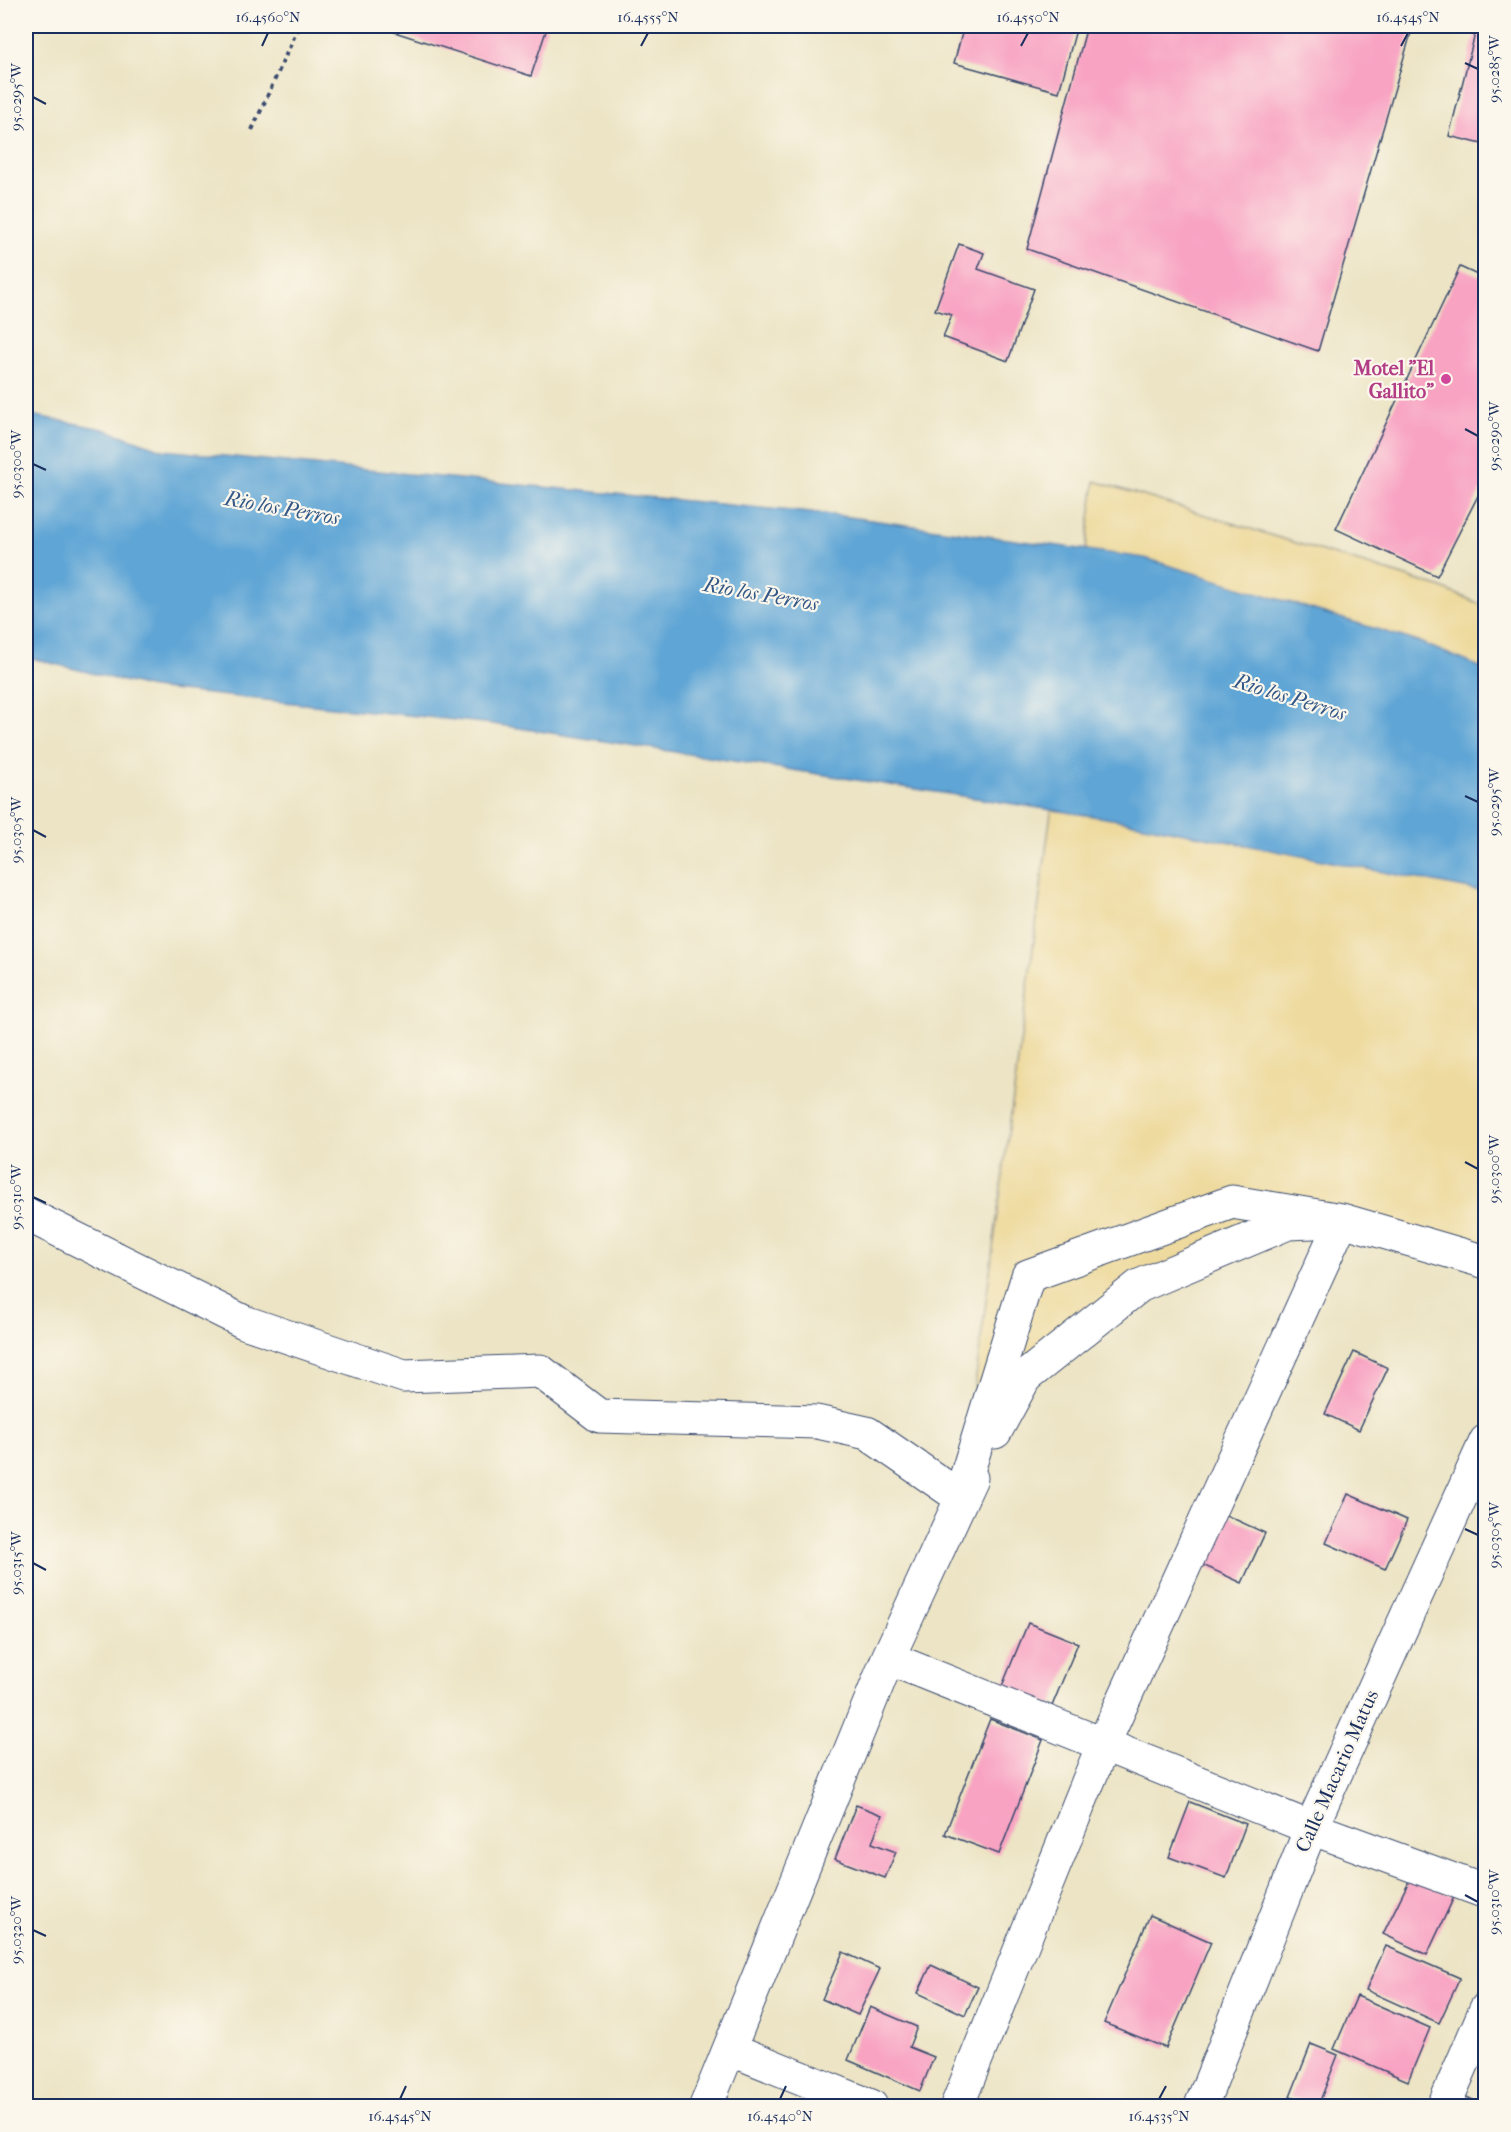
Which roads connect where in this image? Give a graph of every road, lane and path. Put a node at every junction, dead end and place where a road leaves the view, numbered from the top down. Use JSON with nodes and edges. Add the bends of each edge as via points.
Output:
{"nodes":[{"id":1,"x":299,"y":26,"type":"edge"},
{"id":2,"x":252,"y":130,"type":"dead end"},
{"id":3,"x":26,"y":1214,"type":"edge"},
{"id":4,"x":1342,"y":1220,"type":"junction"},
{"id":5,"x":1485,"y":1262,"type":"edge"},
{"id":6,"x":1485,"y":1440,"type":"edge"},
{"id":7,"x":960,"y":1497,"type":"junction"},
{"id":8,"x":888,"y":1658,"type":"junction"},
{"id":9,"x":1103,"y":1745,"type":"junction"},
{"id":10,"x":1311,"y":1828,"type":"junction"},
{"id":11,"x":1485,"y":1892,"type":"edge"},
{"id":12,"x":1485,"y":2009,"type":"edge"},
{"id":13,"x":730,"y":2049,"type":"junction"},
{"id":14,"x":706,"y":2106,"type":"edge"},
{"id":15,"x":871,"y":2106,"type":"edge"},
{"id":16,"x":957,"y":2106,"type":"edge"},
{"id":17,"x":1201,"y":2106,"type":"edge"},
{"id":18,"x":1444,"y":2106,"type":"edge"}],
"edges":[{"from":1,"to":2,"type":"path"},
{"from":3,"to":7,"type":"street","via":[[244,1322],[404,1376],[540,1371],[599,1416],[817,1422],[867,1433]]},
{"from":4,"to":5,"type":"street"},
{"from":4,"to":7,"type":"street","via":[[1288,1223],[1139,1286],[1025,1377]]},
{"from":4,"to":7,"type":"street","via":[[1232,1202],[1028,1276]]},
{"from":4,"to":9,"type":"street"},
{"from":6,"to":10,"type":"street","name":"Calle Macario Matus"},
{"from":7,"to":8,"type":"street"},
{"from":8,"to":9,"type":"street"},
{"from":8,"to":13,"type":"street"},
{"from":9,"to":10,"type":"street"},
{"from":9,"to":16,"type":"street"},
{"from":10,"to":11,"type":"street"},
{"from":10,"to":17,"type":"street","name":"Calle Macario Matus"},
{"from":12,"to":18,"type":"street"},
{"from":13,"to":14,"type":"street"},
{"from":13,"to":15,"type":"street"}]}
